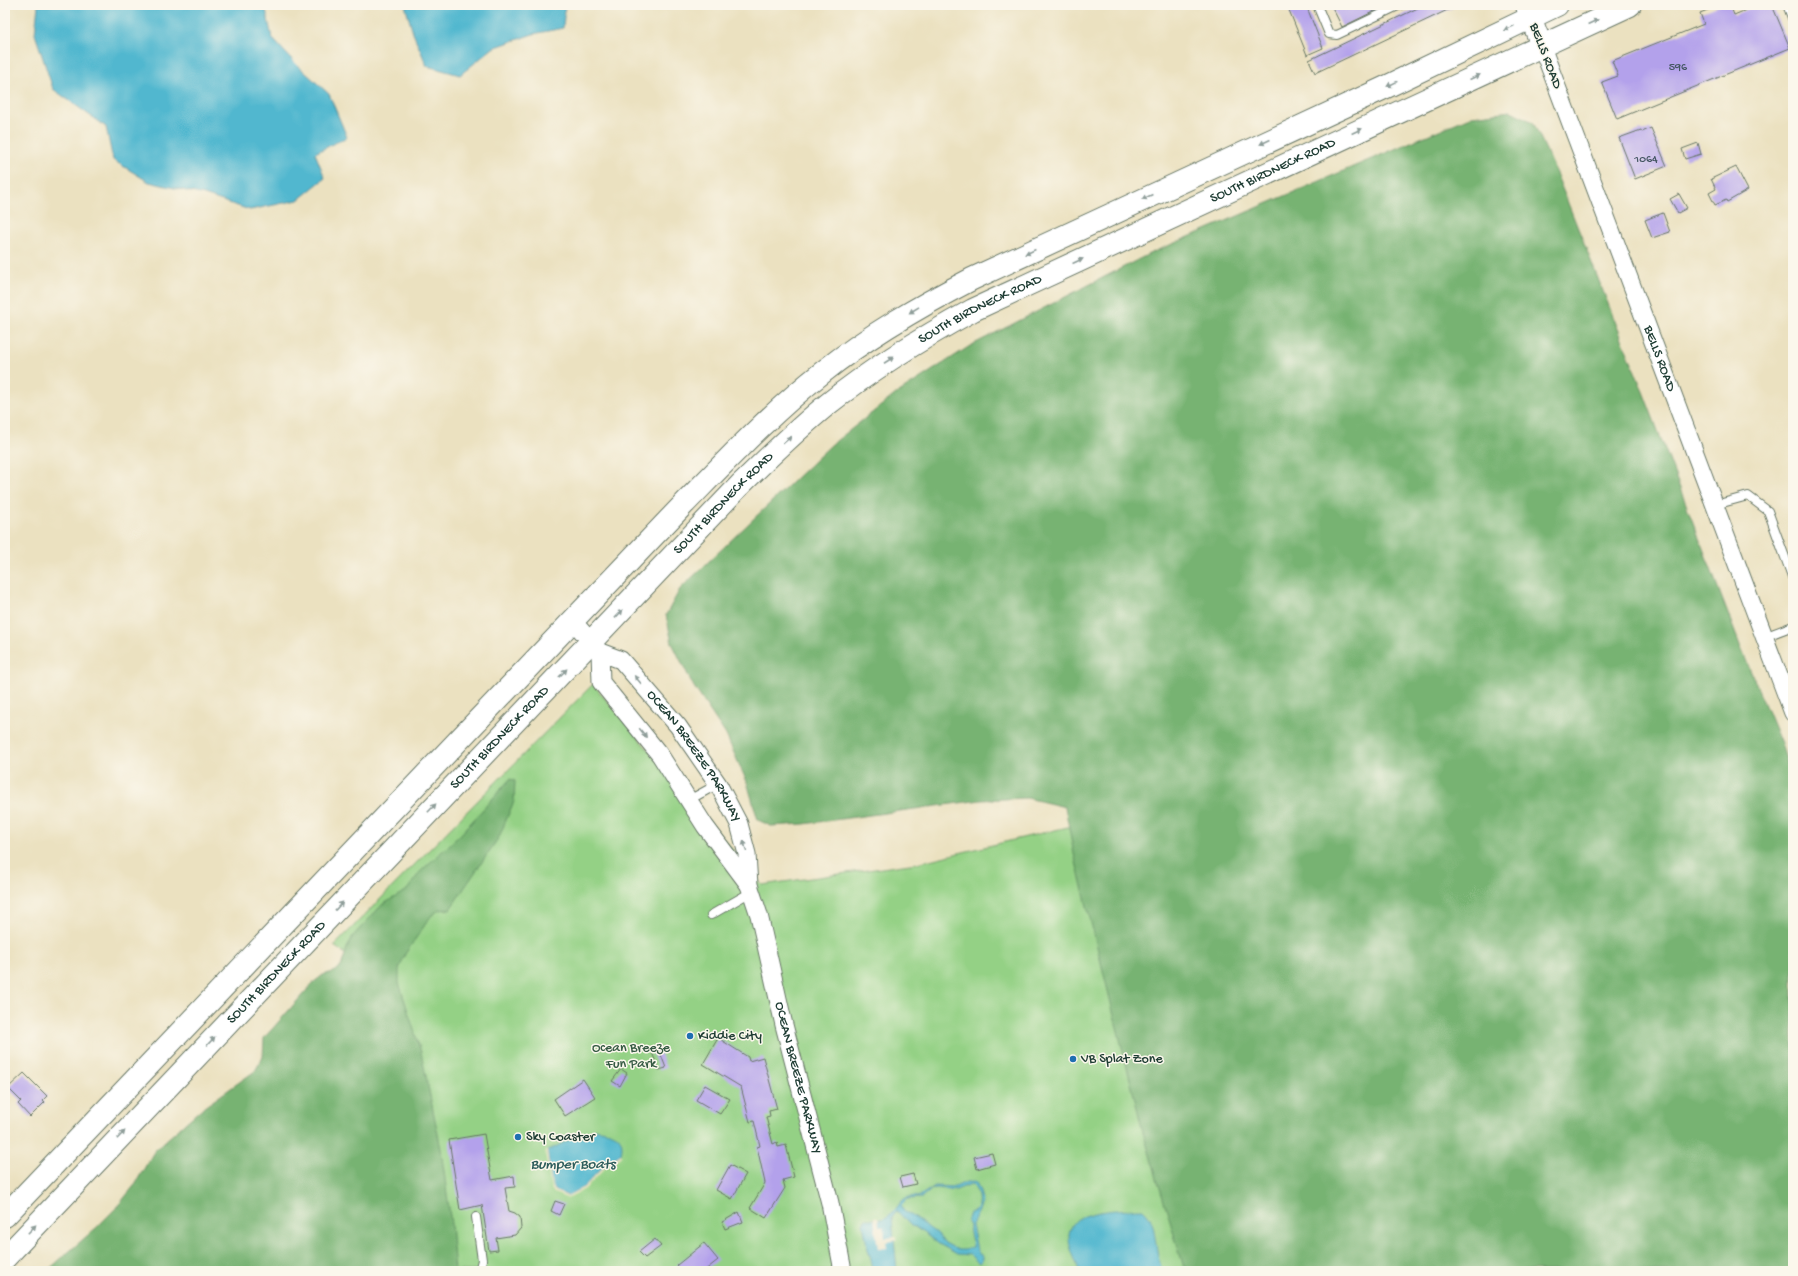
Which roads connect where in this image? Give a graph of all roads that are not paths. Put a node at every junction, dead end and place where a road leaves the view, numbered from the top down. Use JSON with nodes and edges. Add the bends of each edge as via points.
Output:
{"nodes":[{"id":1,"x":1317,"y":5,"type":"edge"},
{"id":2,"x":1400,"y":5,"type":"edge"},
{"id":3,"x":1557,"y":5,"type":"edge"},
{"id":4,"x":1630,"y":5,"type":"edge"},
{"id":5,"x":1787,"y":5,"type":"edge"},
{"id":6,"x":1528,"y":11,"type":"edge"},
{"id":7,"x":1793,"y":20,"type":"edge"},
{"id":8,"x":1542,"y":47,"type":"junction"},
{"id":9,"x":1715,"y":505,"type":"junction"},
{"id":10,"x":1793,"y":579,"type":"edge"},
{"id":11,"x":572,"y":620,"type":"junction"},
{"id":12,"x":1793,"y":626,"type":"edge"},
{"id":13,"x":1764,"y":637,"type":"junction"},
{"id":14,"x":596,"y":647,"type":"junction"},
{"id":15,"x":1793,"y":713,"type":"edge"},
{"id":16,"x":718,"y":784,"type":"junction"},
{"id":17,"x":689,"y":800,"type":"junction"},
{"id":18,"x":750,"y":889,"type":"junction"},
{"id":19,"x":711,"y":915,"type":"dead end"},
{"id":20,"x":5,"y":1216,"type":"edge"},
{"id":21,"x":476,"y":1218,"type":"dead end"},
{"id":22,"x":5,"y":1258,"type":"edge"},
{"id":23,"x":480,"y":1271,"type":"edge"},
{"id":24,"x":844,"y":1271,"type":"edge"}],
"edges":[{"from":1,"to":2,"type":"lane","via":[[1329,34],[1337,36]]},
{"from":3,"to":6,"type":"main road","name":"SOUTH BIRDNECK ROAD"},
{"from":8,"to":4,"type":"main road","name":"SOUTH BIRDNECK ROAD","one_way":true},
{"from":5,"to":7,"type":"lane"},
{"from":6,"to":8,"type":"street","name":"BELLS ROAD"},
{"from":6,"to":11,"type":"main road","name":"SOUTH BIRDNECK ROAD","one_way":true,"via":[[1384,88],[972,279],[880,331],[824,372],[756,430]]},
{"from":8,"to":9,"type":"street","name":"BELLS ROAD"},
{"from":14,"to":8,"type":"main road","name":"SOUTH BIRDNECK ROAD","one_way":true,"via":[[740,485],[787,440],[828,404],[922,338],[1020,287]]},
{"from":9,"to":10,"type":"lane","via":[[1748,496],[1768,511]]},
{"from":9,"to":13,"type":"street","name":"BELLS ROAD"},
{"from":11,"to":14,"type":"street","name":"OCEAN BREEZE PARKWAY"},
{"from":11,"to":20,"type":"main road","name":"SOUTH BIRDNECK ROAD"},
{"from":12,"to":13,"type":"lane"},
{"from":13,"to":15,"type":"street","name":"BELLS ROAD"},
{"from":16,"to":14,"type":"street","name":"OCEAN BREEZE PARKWAY","one_way":true,"via":[[678,726],[622,660]]},
{"from":14,"to":17,"type":"street","name":"OCEAN BREEZE PARKWAY","one_way":true,"via":[[601,682],[660,755]]},
{"from":22,"to":14,"type":"main road","name":"SOUTH BIRDNECK ROAD","one_way":true,"via":[[377,865]]},
{"from":16,"to":17,"type":"lane"},
{"from":18,"to":16,"type":"street","name":"OCEAN BREEZE PARKWAY","one_way":true,"via":[[747,854],[739,824]]},
{"from":17,"to":18,"type":"street","name":"OCEAN BREEZE PARKWAY"},
{"from":18,"to":19,"type":"lane"},
{"from":18,"to":24,"type":"street","name":"OCEAN BREEZE PARKWAY","via":[[759,915],[830,1203]]},
{"from":21,"to":23,"type":"lane","via":[[482,1260]]}]}
